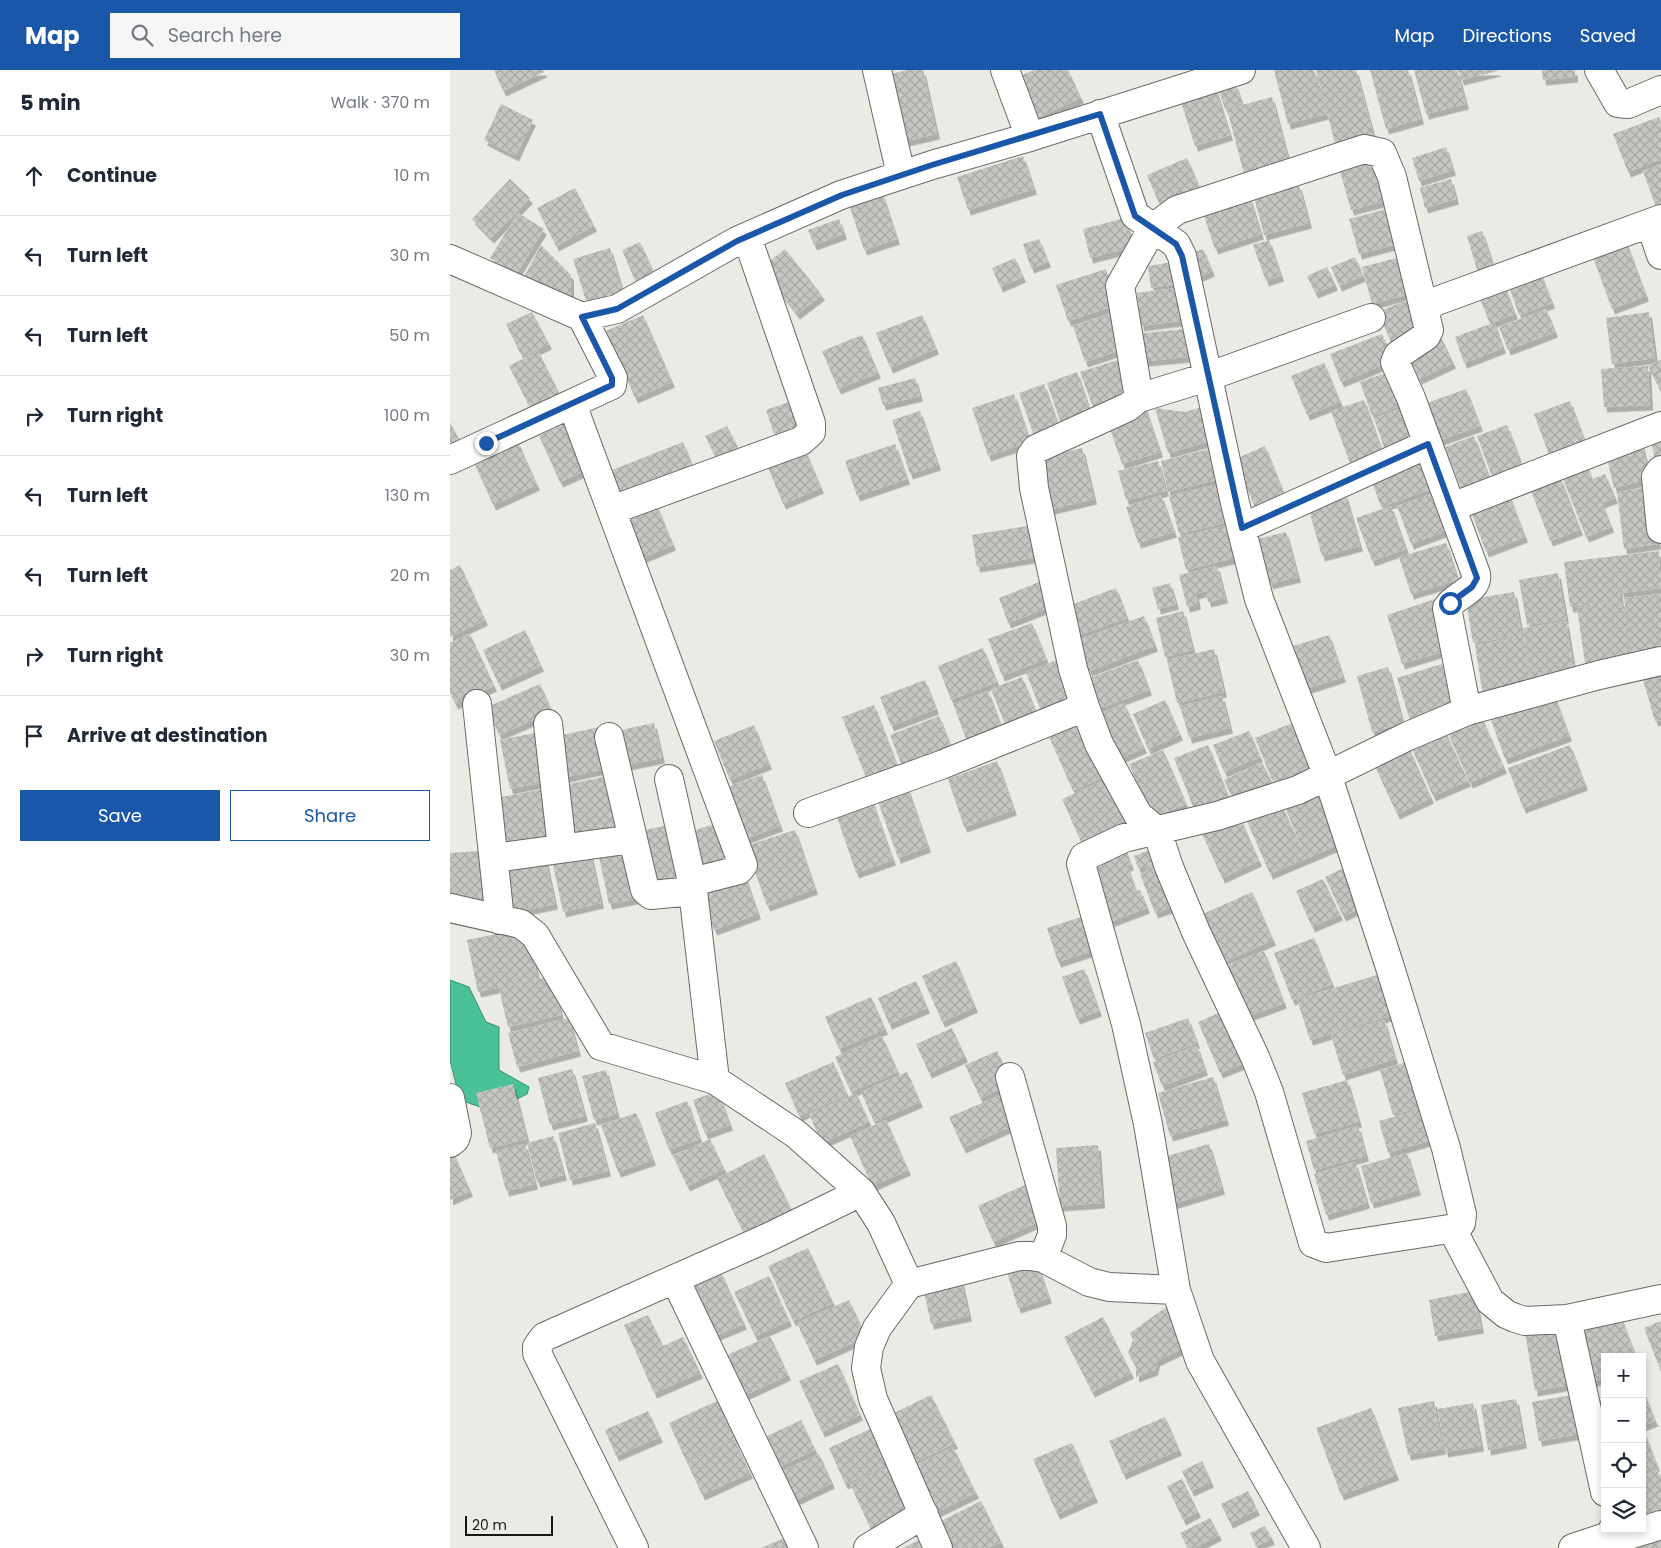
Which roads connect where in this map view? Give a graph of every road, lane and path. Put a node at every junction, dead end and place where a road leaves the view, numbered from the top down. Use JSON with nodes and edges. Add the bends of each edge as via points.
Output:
{"nodes":[{"id":1,"x":877,"y":70,"type":"edge"},
{"id":2,"x":1005,"y":70,"type":"edge"},
{"id":3,"x":1241,"y":70,"type":"edge"},
{"id":4,"x":1599,"y":70,"type":"edge"},
{"id":5,"x":1188,"y":78,"type":"edge"},
{"id":6,"x":1661,"y":90,"type":"edge"},
{"id":7,"x":1100,"y":114,"type":"junction"},
{"id":8,"x":1030,"y":137,"type":"junction"},
{"id":9,"x":901,"y":175,"type":"junction"},
{"id":10,"x":1655,"y":221,"type":"edge"},
{"id":11,"x":1152,"y":229,"type":"junction"},
{"id":12,"x":747,"y":237,"type":"junction"},
{"id":13,"x":1661,"y":254,"type":"edge"},
{"id":14,"x":450,"y":259,"type":"edge"},
{"id":15,"x":1423,"y":306,"type":"junction"},
{"id":16,"x":582,"y":317,"type":"junction"},
{"id":17,"x":1371,"y":318,"type":"dead end"},
{"id":18,"x":1208,"y":377,"type":"junction"},
{"id":19,"x":1139,"y":398,"type":"junction"},
{"id":20,"x":572,"y":404,"type":"junction"},
{"id":21,"x":1661,"y":426,"type":"edge"},
{"id":22,"x":1428,"y":444,"type":"junction"},
{"id":23,"x":450,"y":460,"type":"edge"},
{"id":24,"x":1661,"y":470,"type":"edge"},
{"id":25,"x":1452,"y":507,"type":"junction"},
{"id":26,"x":612,"y":510,"type":"junction"},
{"id":27,"x":1242,"y":528,"type":"junction"},
{"id":28,"x":1661,"y":529,"type":"edge"},
{"id":29,"x":1661,"y":661,"type":"edge"},
{"id":30,"x":477,"y":704,"type":"dead end"},
{"id":31,"x":1085,"y":707,"type":"junction"},
{"id":32,"x":1467,"y":711,"type":"junction"},
{"id":33,"x":548,"y":724,"type":"dead end"},
{"id":34,"x":609,"y":737,"type":"dead end"},
{"id":35,"x":1327,"y":774,"type":"junction"},
{"id":36,"x":669,"y":779,"type":"dead end"},
{"id":37,"x":808,"y":813,"type":"dead end"},
{"id":38,"x":1157,"y":831,"type":"junction"},
{"id":39,"x":633,"y":839,"type":"junction"},
{"id":40,"x":562,"y":848,"type":"junction"},
{"id":41,"x":494,"y":858,"type":"junction"},
{"id":42,"x":693,"y":886,"type":"junction"},
{"id":43,"x":450,"y":908,"type":"edge"},
{"id":44,"x":500,"y":920,"type":"junction"},
{"id":45,"x":1010,"y":1077,"type":"dead end"},
{"id":46,"x":715,"y":1080,"type":"junction"},
{"id":47,"x":450,"y":1098,"type":"edge"},
{"id":48,"x":450,"y":1143,"type":"edge"},
{"id":49,"x":861,"y":1192,"type":"junction"},
{"id":50,"x":1453,"y":1231,"type":"junction"},
{"id":51,"x":1043,"y":1258,"type":"junction"},
{"id":52,"x":675,"y":1279,"type":"junction"},
{"id":53,"x":909,"y":1284,"type":"junction"},
{"id":54,"x":1176,"y":1290,"type":"junction"},
{"id":55,"x":1661,"y":1299,"type":"edge"},
{"id":56,"x":1568,"y":1319,"type":"junction"},
{"id":57,"x":1604,"y":1488,"type":"edge"},
{"id":58,"x":924,"y":1514,"type":"junction"},
{"id":59,"x":1661,"y":1525,"type":"edge"},
{"id":60,"x":1617,"y":1537,"type":"edge"},
{"id":61,"x":634,"y":1548,"type":"edge"},
{"id":62,"x":804,"y":1548,"type":"edge"},
{"id":63,"x":868,"y":1548,"type":"edge"},
{"id":64,"x":938,"y":1548,"type":"edge"},
{"id":65,"x":1306,"y":1548,"type":"edge"},
{"id":66,"x":1573,"y":1548,"type":"edge"}],
"edges":[{"from":1,"to":9,"type":"street"},
{"from":2,"to":8,"type":"street"},
{"from":3,"to":5,"type":"street"},
{"from":4,"to":6,"type":"street","via":[[1618,103],[1628,104]]},
{"from":5,"to":7,"type":"street"},
{"from":7,"to":8,"type":"street"},
{"from":7,"to":11,"type":"street","via":[[1133,213]]},
{"from":8,"to":9,"type":"street"},
{"from":9,"to":12,"type":"street","via":[[842,195]]},
{"from":10,"to":13,"type":"street"},
{"from":10,"to":15,"type":"street"},
{"from":11,"to":15,"type":"street","via":[[1164,218],[1193,204],[1364,149],[1375,150],[1382,153],[1389,168]]},
{"from":11,"to":18,"type":"street","via":[[1176,244],[1182,256]]},
{"from":11,"to":19,"type":"street","via":[[1122,280],[1119,291]]},
{"from":12,"to":16,"type":"street","via":[[617,309]]},
{"from":12,"to":26,"type":"street","via":[[812,423],[811,432],[801,441]]},
{"from":14,"to":16,"type":"street"},
{"from":15,"to":22,"type":"street","via":[[1428,333],[1395,360]]},
{"from":16,"to":20,"type":"street","via":[[613,383]]},
{"from":17,"to":18,"type":"street"},
{"from":18,"to":19,"type":"street"},
{"from":18,"to":27,"type":"street"},
{"from":19,"to":31,"type":"street","via":[[1128,407],[1036,449],[1031,456],[1034,488]]},
{"from":20,"to":23,"type":"street"},
{"from":20,"to":26,"type":"street"},
{"from":21,"to":25,"type":"street"},
{"from":22,"to":25,"type":"street"},
{"from":22,"to":27,"type":"street"},
{"from":24,"to":28,"type":"street","via":[[1656,477]]},
{"from":25,"to":32,"type":"street","via":[[1477,578],[1472,587],[1447,608]]},
{"from":26,"to":42,"type":"street","via":[[744,865],[739,870]]},
{"from":27,"to":35,"type":"street","via":[[1260,599]]},
{"from":29,"to":32,"type":"street"},
{"from":30,"to":41,"type":"street"},
{"from":31,"to":37,"type":"street","via":[[941,765]]},
{"from":31,"to":38,"type":"street","via":[[1099,744],[1138,815]]},
{"from":32,"to":35,"type":"street"},
{"from":33,"to":40,"type":"street"},
{"from":34,"to":39,"type":"street"},
{"from":35,"to":38,"type":"street","via":[[1298,790]]},
{"from":35,"to":50,"type":"street","via":[[1446,1148],[1462,1214],[1461,1223]]},
{"from":36,"to":42,"type":"street"},
{"from":38,"to":50,"type":"street","via":[[1196,932],[1263,1075],[1313,1243],[1326,1248],[1447,1228]]},
{"from":38,"to":54,"type":"street","via":[[1124,838],[1091,852],[1081,864],[1126,1024],[1148,1124]]},
{"from":39,"to":40,"type":"street"},
{"from":39,"to":42,"type":"street","via":[[648,893]]},
{"from":40,"to":41,"type":"street"},
{"from":41,"to":44,"type":"street"},
{"from":42,"to":46,"type":"street"},
{"from":43,"to":44,"type":"street"},
{"from":44,"to":46,"type":"street","via":[[521,924],[535,935],[601,1046]]},
{"from":45,"to":51,"type":"street","via":[[1051,1220],[1052,1235]]},
{"from":46,"to":49,"type":"street","via":[[796,1134]]},
{"from":47,"to":48,"type":"street","via":[[457,1132]]},
{"from":49,"to":52,"type":"street"},
{"from":49,"to":53,"type":"street","via":[[881,1223]]},
{"from":50,"to":56,"type":"street","via":[[1490,1301],[1506,1314],[1525,1321]]},
{"from":51,"to":53,"type":"street","via":[[1019,1256]]},
{"from":51,"to":54,"type":"street","via":[[1089,1282],[1109,1287]]},
{"from":52,"to":61,"type":"street","via":[[544,1337],[537,1347],[537,1353]]},
{"from":52,"to":62,"type":"street"},
{"from":53,"to":58,"type":"street","via":[[877,1328],[866,1368],[873,1398]]},
{"from":54,"to":65,"type":"street","via":[[1200,1361]]},
{"from":55,"to":56,"type":"street"},
{"from":56,"to":57,"type":"street"},
{"from":58,"to":63,"type":"street"},
{"from":58,"to":64,"type":"street"},
{"from":59,"to":60,"type":"street"},
{"from":60,"to":66,"type":"street"}]}
